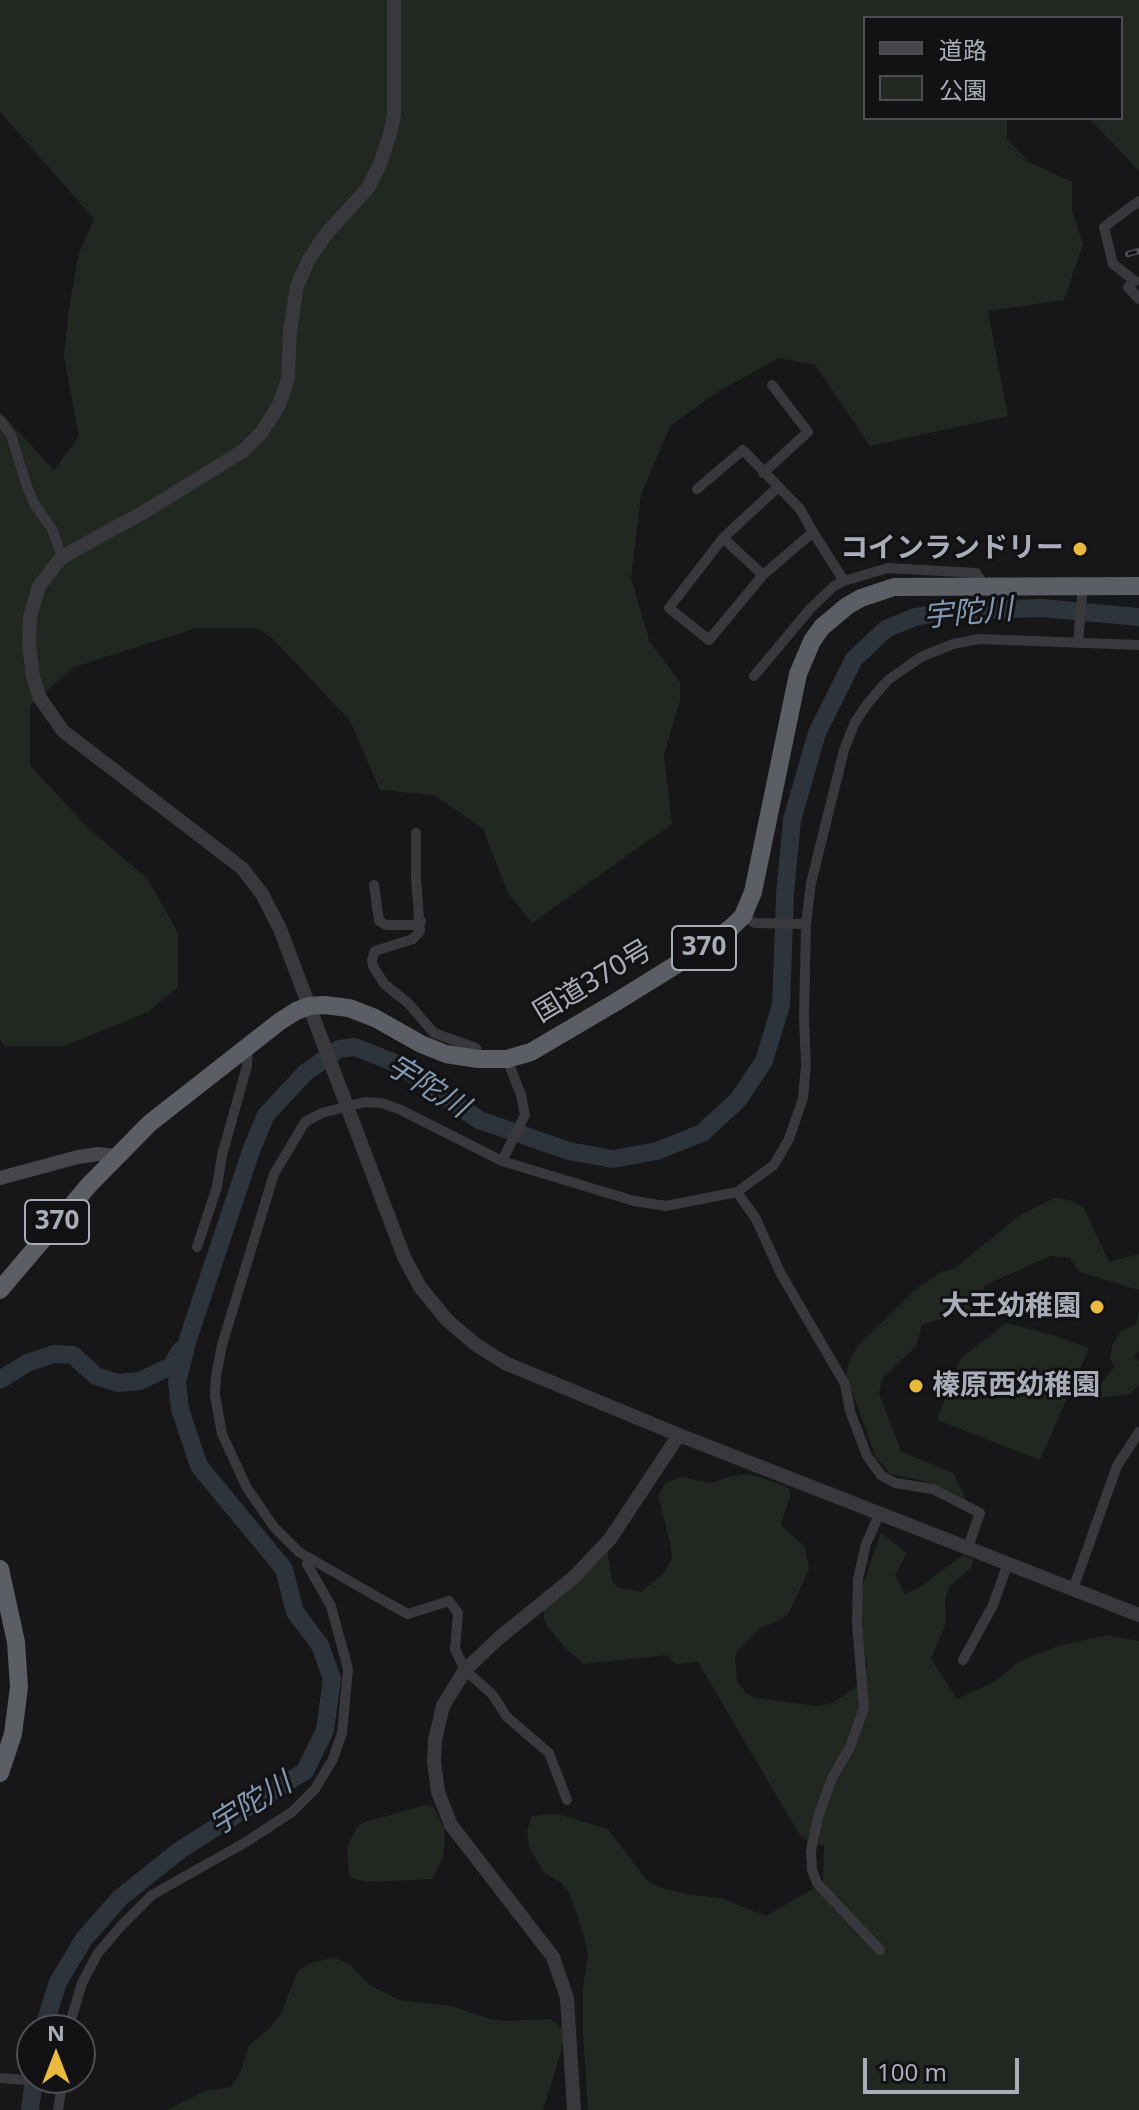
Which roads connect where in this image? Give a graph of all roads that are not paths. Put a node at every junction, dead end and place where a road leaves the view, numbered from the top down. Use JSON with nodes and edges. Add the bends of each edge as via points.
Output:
{"nodes":[{"id":1,"x":394,"y":0,"type":"edge"},
{"id":2,"x":1139,"y":201,"type":"edge"},
{"id":3,"x":1139,"y":299,"type":"edge"},
{"id":4,"x":772,"y":385,"type":"dead end"},
{"id":5,"x":0,"y":420,"type":"edge"},
{"id":6,"x":763,"y":473,"type":"junction"},
{"id":7,"x":777,"y":488,"type":"junction"},
{"id":8,"x":697,"y":489,"type":"dead end"},
{"id":9,"x":813,"y":532,"type":"junction"},
{"id":10,"x":723,"y":538,"type":"junction"},
{"id":11,"x":62,"y":557,"type":"junction"},
{"id":12,"x":763,"y":575,"type":"junction"},
{"id":13,"x":844,"y":581,"type":"junction"},
{"id":14,"x":985,"y":586,"type":"junction"},
{"id":15,"x":1139,"y":586,"type":"edge"},
{"id":16,"x":1082,"y":589,"type":"junction"},
{"id":17,"x":1078,"y":641,"type":"junction"},
{"id":18,"x":1139,"y":645,"type":"edge"},
{"id":19,"x":754,"y":676,"type":"dead end"},
{"id":20,"x":416,"y":833,"type":"dead end"},
{"id":21,"x":374,"y":885,"type":"dead end"},
{"id":22,"x":750,"y":920,"type":"junction"},
{"id":23,"x":421,"y":921,"type":"junction"},
{"id":24,"x":804,"y":924,"type":"junction"},
{"id":25,"x":313,"y":1014,"type":"junction"},
{"id":26,"x":248,"y":1048,"type":"junction"},
{"id":27,"x":478,"y":1059,"type":"junction"},
{"id":28,"x":507,"y":1059,"type":"junction"},
{"id":29,"x":345,"y":1103,"type":"junction"},
{"id":30,"x":116,"y":1156,"type":"junction"},
{"id":31,"x":504,"y":1158,"type":"junction"},
{"id":32,"x":0,"y":1178,"type":"edge"},
{"id":33,"x":737,"y":1192,"type":"junction"},
{"id":34,"x":197,"y":1247,"type":"dead end"},
{"id":35,"x":0,"y":1290,"type":"edge"},
{"id":36,"x":1139,"y":1432,"type":"edge"},
{"id":37,"x":679,"y":1435,"type":"junction"},
{"id":38,"x":880,"y":1513,"type":"junction"},
{"id":39,"x":968,"y":1547,"type":"junction"},
{"id":40,"x":308,"y":1557,"type":"junction"},
{"id":41,"x":1008,"y":1563,"type":"junction"},
{"id":42,"x":0,"y":1569,"type":"edge"},
{"id":43,"x":1073,"y":1589,"type":"junction"},
{"id":44,"x":1139,"y":1615,"type":"edge"},
{"id":45,"x":963,"y":1660,"type":"dead end"},
{"id":46,"x":465,"y":1670,"type":"junction"},
{"id":47,"x":0,"y":1773,"type":"edge"},
{"id":48,"x":567,"y":1800,"type":"dead end"},
{"id":49,"x":880,"y":1950,"type":"dead end"},
{"id":50,"x":73,"y":2014,"type":"edge"},
{"id":51,"x":574,"y":2110,"type":"edge"}],
"edges":[{"from":1,"to":11,"type":"street","via":[[390,134],[368,188],[327,233],[297,286],[288,379],[271,419],[243,451]]},
{"from":2,"to":3,"type":"street","via":[[1104,227],[1113,264],[1135,281],[1128,287]]},
{"from":4,"to":6,"type":"street","via":[[808,432]]},
{"from":5,"to":11,"type":"street"},
{"from":6,"to":7,"type":"street"},
{"from":6,"to":8,"type":"street","via":[[743,450]]},
{"from":7,"to":9,"type":"street","via":[[800,509]]},
{"from":7,"to":10,"type":"street"},
{"from":9,"to":12,"type":"street"},
{"from":9,"to":13,"type":"street"},
{"from":10,"to":12,"type":"street"},
{"from":10,"to":12,"type":"street","via":[[669,608],[709,640]]},
{"from":11,"to":25,"type":"street","via":[[39,586],[30,617],[33,677],[40,698],[63,731],[242,868],[280,929]]},
{"from":13,"to":14,"type":"street","via":[[888,568],[976,573]]},
{"from":13,"to":19,"type":"street","via":[[810,609]]},
{"from":14,"to":16,"type":"highway","name":"国道370号","number":"370"},
{"from":14,"to":22,"type":"highway","name":"国道370号","number":"370","via":[[894,587],[861,598],[812,641],[798,674]]},
{"from":15,"to":16,"type":"highway","name":"国道370号","number":"370"},
{"from":16,"to":17,"type":"street"},
{"from":17,"to":18,"type":"street"},
{"from":17,"to":24,"type":"street","via":[[979,639],[953,644],[921,657],[888,680],[855,722],[844,750]]},
{"from":20,"to":23,"type":"street"},
{"from":21,"to":23,"type":"street","via":[[379,921]]},
{"from":22,"to":24,"type":"street"},
{"from":22,"to":28,"type":"highway","name":"国道370号","number":"370","via":[[531,1052]]},
{"from":23,"to":27,"type":"street","via":[[413,939],[375,951],[375,971],[434,1033],[476,1048]]},
{"from":24,"to":33,"type":"street","via":[[803,1098],[774,1165]]},
{"from":25,"to":26,"type":"highway","number":"370","via":[[279,1022]]},
{"from":25,"to":27,"type":"highway","name":"国道370号","number":"370","via":[[324,1005],[349,1008],[446,1054]]},
{"from":25,"to":29,"type":"street"},
{"from":26,"to":30,"type":"highway","number":"370","via":[[150,1123]]},
{"from":26,"to":34,"type":"street","via":[[217,1187]]},
{"from":27,"to":28,"type":"highway","name":"国道370号","number":"370"},
{"from":28,"to":31,"type":"street","via":[[525,1115]]},
{"from":29,"to":31,"type":"street","via":[[399,1109]]},
{"from":29,"to":37,"type":"street","via":[[404,1257],[447,1320],[505,1363]]},
{"from":29,"to":40,"type":"street","via":[[305,1122],[274,1174],[216,1376],[222,1434],[247,1488],[274,1527]]},
{"from":30,"to":32,"type":"main road","via":[[78,1157]]},
{"from":30,"to":35,"type":"highway","number":"370"},
{"from":31,"to":33,"type":"street","via":[[634,1201],[666,1206]]},
{"from":33,"to":39,"type":"street","via":[[845,1384],[867,1456],[895,1483],[933,1489],[980,1513]]},
{"from":36,"to":43,"type":"street","via":[[1117,1466]]},
{"from":37,"to":38,"type":"street"},
{"from":37,"to":46,"type":"street","via":[[610,1539],[574,1577]]},
{"from":38,"to":39,"type":"street"},
{"from":38,"to":49,"type":"street","via":[[858,1579],[864,1708],[832,1778],[811,1851],[817,1883]]},
{"from":39,"to":41,"type":"street"},
{"from":40,"to":46,"type":"street","via":[[408,1614],[449,1601],[458,1613],[455,1649]]},
{"from":40,"to":50,"type":"street","via":[[331,1606],[348,1669],[342,1733],[333,1759],[315,1789],[292,1812],[152,1895],[98,1953]]},
{"from":41,"to":43,"type":"street"},
{"from":41,"to":45,"type":"street","via":[[993,1605]]},
{"from":42,"to":47,"type":"highway","via":[[16,1642],[19,1687],[13,1734]]},
{"from":43,"to":44,"type":"street"},
{"from":46,"to":48,"type":"street","via":[[549,1753]]},
{"from":46,"to":51,"type":"street","via":[[443,1706],[437,1731],[438,1792],[463,1843],[553,1957],[567,1998]]}]}
